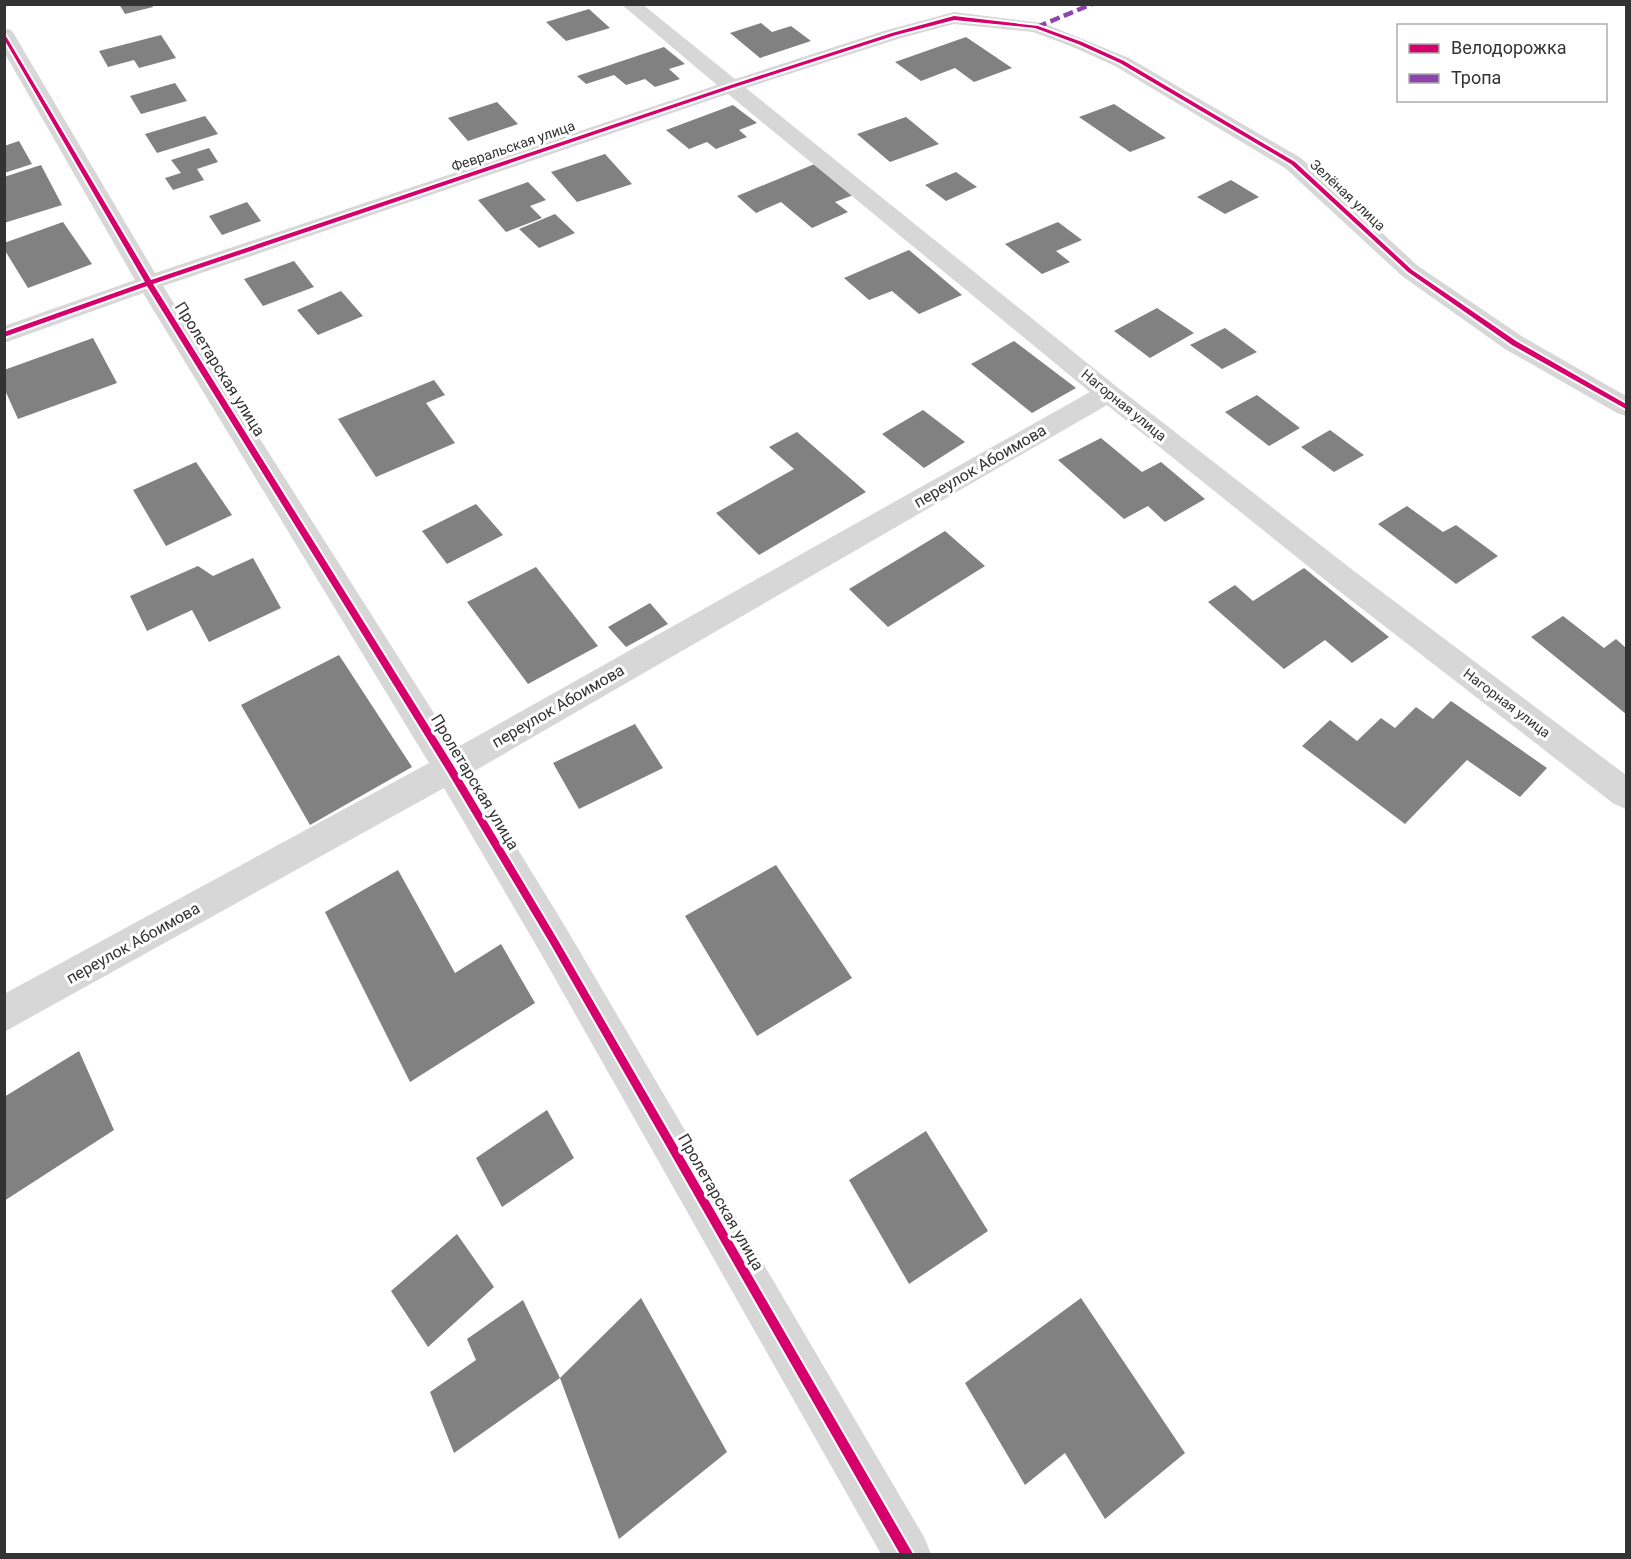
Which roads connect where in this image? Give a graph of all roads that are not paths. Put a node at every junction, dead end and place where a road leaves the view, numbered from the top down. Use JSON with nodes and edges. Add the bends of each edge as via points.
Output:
{"nodes":[{"id":1,"x":630,"y":4,"type":"edge"},
{"id":2,"x":1036,"y":27,"type":"joint"},
{"id":3,"x":4,"y":34,"type":"edge"},
{"id":4,"x":733,"y":86,"type":"junction"},
{"id":5,"x":149,"y":283,"type":"junction"},
{"id":6,"x":4,"y":335,"type":"edge"},
{"id":7,"x":1108,"y":393,"type":"junction"},
{"id":8,"x":1626,"y":407,"type":"edge"},
{"id":9,"x":450,"y":768,"type":"junction"},
{"id":10,"x":1626,"y":794,"type":"edge"},
{"id":11,"x":4,"y":1014,"type":"edge"},
{"id":12,"x":907,"y":1554,"type":"edge"}],
"edges":[{"from":1,"to":4,"type":"street","name":"Нагорная улица"},
{"from":2,"to":4,"type":"street","name":"Февральская улица","via":[[954,18]]},
{"from":2,"to":8,"type":"street","name":"Зелёная улица","via":[[1122,62],[1293,162],[1410,271],[1514,343]]},
{"from":3,"to":5,"type":"street","name":"Пролетарская улица"},
{"from":4,"to":5,"type":"street","name":"Февральская улица"},
{"from":4,"to":7,"type":"street","name":"Нагорная улица"},
{"from":5,"to":6,"type":"street","name":"Февральская улица"},
{"from":5,"to":9,"type":"street","name":"Пролетарская улица"},
{"from":7,"to":9,"type":"street","name":"переулок Абоимова"},
{"from":7,"to":10,"type":"street","name":"Нагорная улица"},
{"from":9,"to":11,"type":"street","name":"переулок Абоимова"},
{"from":9,"to":12,"type":"street","name":"Пролетарская улица"}]}
